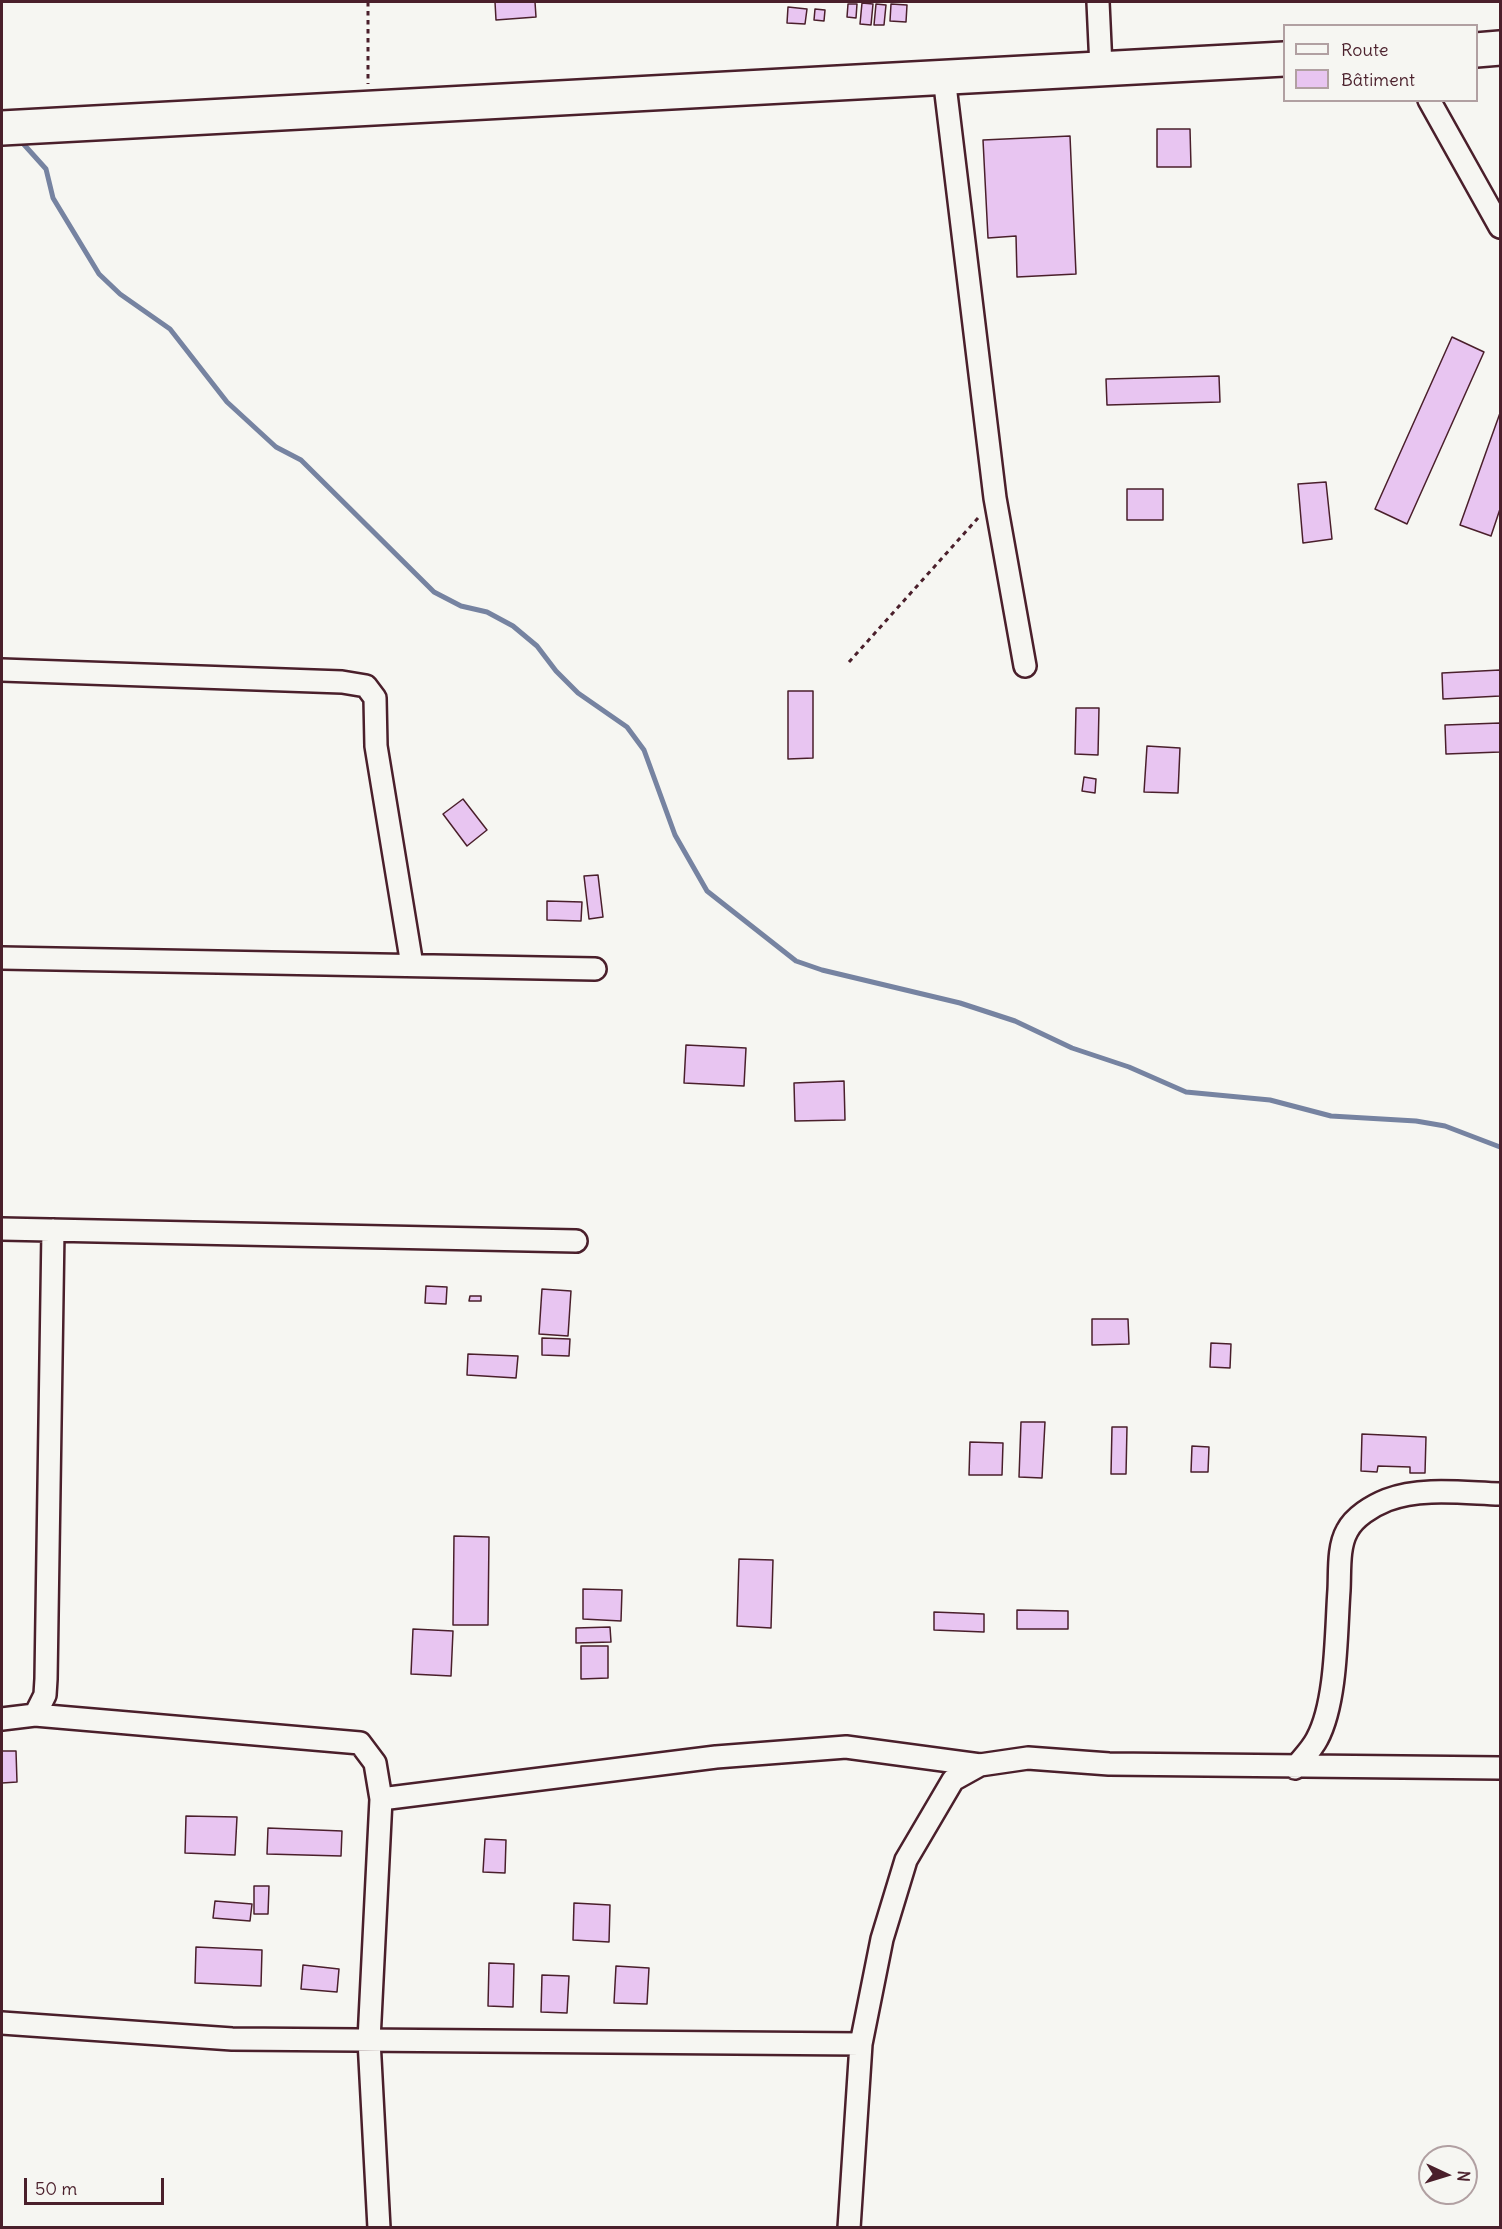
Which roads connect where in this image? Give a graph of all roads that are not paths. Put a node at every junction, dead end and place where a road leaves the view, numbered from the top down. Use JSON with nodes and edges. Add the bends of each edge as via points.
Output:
{"nodes":[{"id":1,"x":1098,"y":2,"type":"edge"},
{"id":2,"x":1500,"y":48,"type":"edge"},
{"id":3,"x":1478,"y":50,"type":"edge"},
{"id":4,"x":1283,"y":59,"type":"edge"},
{"id":5,"x":1101,"y":67,"type":"junction"},
{"id":6,"x":944,"y":77,"type":"junction"},
{"id":7,"x":1430,"y":102,"type":"edge"},
{"id":8,"x":2,"y":128,"type":"edge"},
{"id":9,"x":1500,"y":227,"type":"edge"},
{"id":10,"x":1025,"y":666,"type":"dead end"},
{"id":11,"x":2,"y":670,"type":"edge"},
{"id":12,"x":2,"y":958,"type":"edge"},
{"id":13,"x":412,"y":965,"type":"junction"},
{"id":14,"x":595,"y":969,"type":"dead end"},
{"id":15,"x":2,"y":1229,"type":"edge"},
{"id":16,"x":53,"y":1230,"type":"junction"},
{"id":17,"x":576,"y":1241,"type":"dead end"},
{"id":18,"x":1500,"y":1494,"type":"edge"},
{"id":19,"x":35,"y":1715,"type":"junction"},
{"id":20,"x":2,"y":1719,"type":"edge"},
{"id":21,"x":980,"y":1765,"type":"junction"},
{"id":22,"x":1295,"y":1768,"type":"junction"},
{"id":23,"x":1500,"y":1768,"type":"edge"},
{"id":24,"x":381,"y":1799,"type":"junction"},
{"id":25,"x":2,"y":2023,"type":"edge"},
{"id":26,"x":369,"y":2040,"type":"junction"},
{"id":27,"x":861,"y":2044,"type":"junction"},
{"id":28,"x":379,"y":2228,"type":"edge"},
{"id":29,"x":849,"y":2228,"type":"edge"}],
"edges":[{"from":1,"to":5,"type":"street"},
{"from":2,"to":3,"type":"main road"},
{"from":4,"to":5,"type":"main road"},
{"from":5,"to":6,"type":"main road"},
{"from":6,"to":8,"type":"main road"},
{"from":6,"to":10,"type":"street","via":[[995,498]]},
{"from":7,"to":9,"type":"street"},
{"from":11,"to":13,"type":"street","via":[[332,681],[366,686],[375,698],[376,746]]},
{"from":12,"to":13,"type":"street"},
{"from":13,"to":14,"type":"street"},
{"from":15,"to":16,"type":"street"},
{"from":16,"to":17,"type":"street"},
{"from":16,"to":19,"type":"street","via":[[46,1679],[45,1695]]},
{"from":18,"to":22,"type":"street","via":[[1426,1493],[1397,1497],[1362,1514],[1347,1531],[1341,1555],[1334,1666],[1325,1715],[1318,1737]]},
{"from":19,"to":20,"type":"street"},
{"from":19,"to":24,"type":"street","via":[[360,1743],[375,1763]]},
{"from":21,"to":22,"type":"street","via":[[1028,1758]]},
{"from":21,"to":24,"type":"street","via":[[846,1747],[716,1757]]},
{"from":21,"to":27,"type":"street","via":[[952,1780],[906,1860],[882,1939]]},
{"from":22,"to":23,"type":"street"},
{"from":24,"to":26,"type":"street"},
{"from":25,"to":26,"type":"street","via":[[232,2039]]},
{"from":26,"to":27,"type":"street"},
{"from":26,"to":28,"type":"street"},
{"from":27,"to":29,"type":"street"}]}
